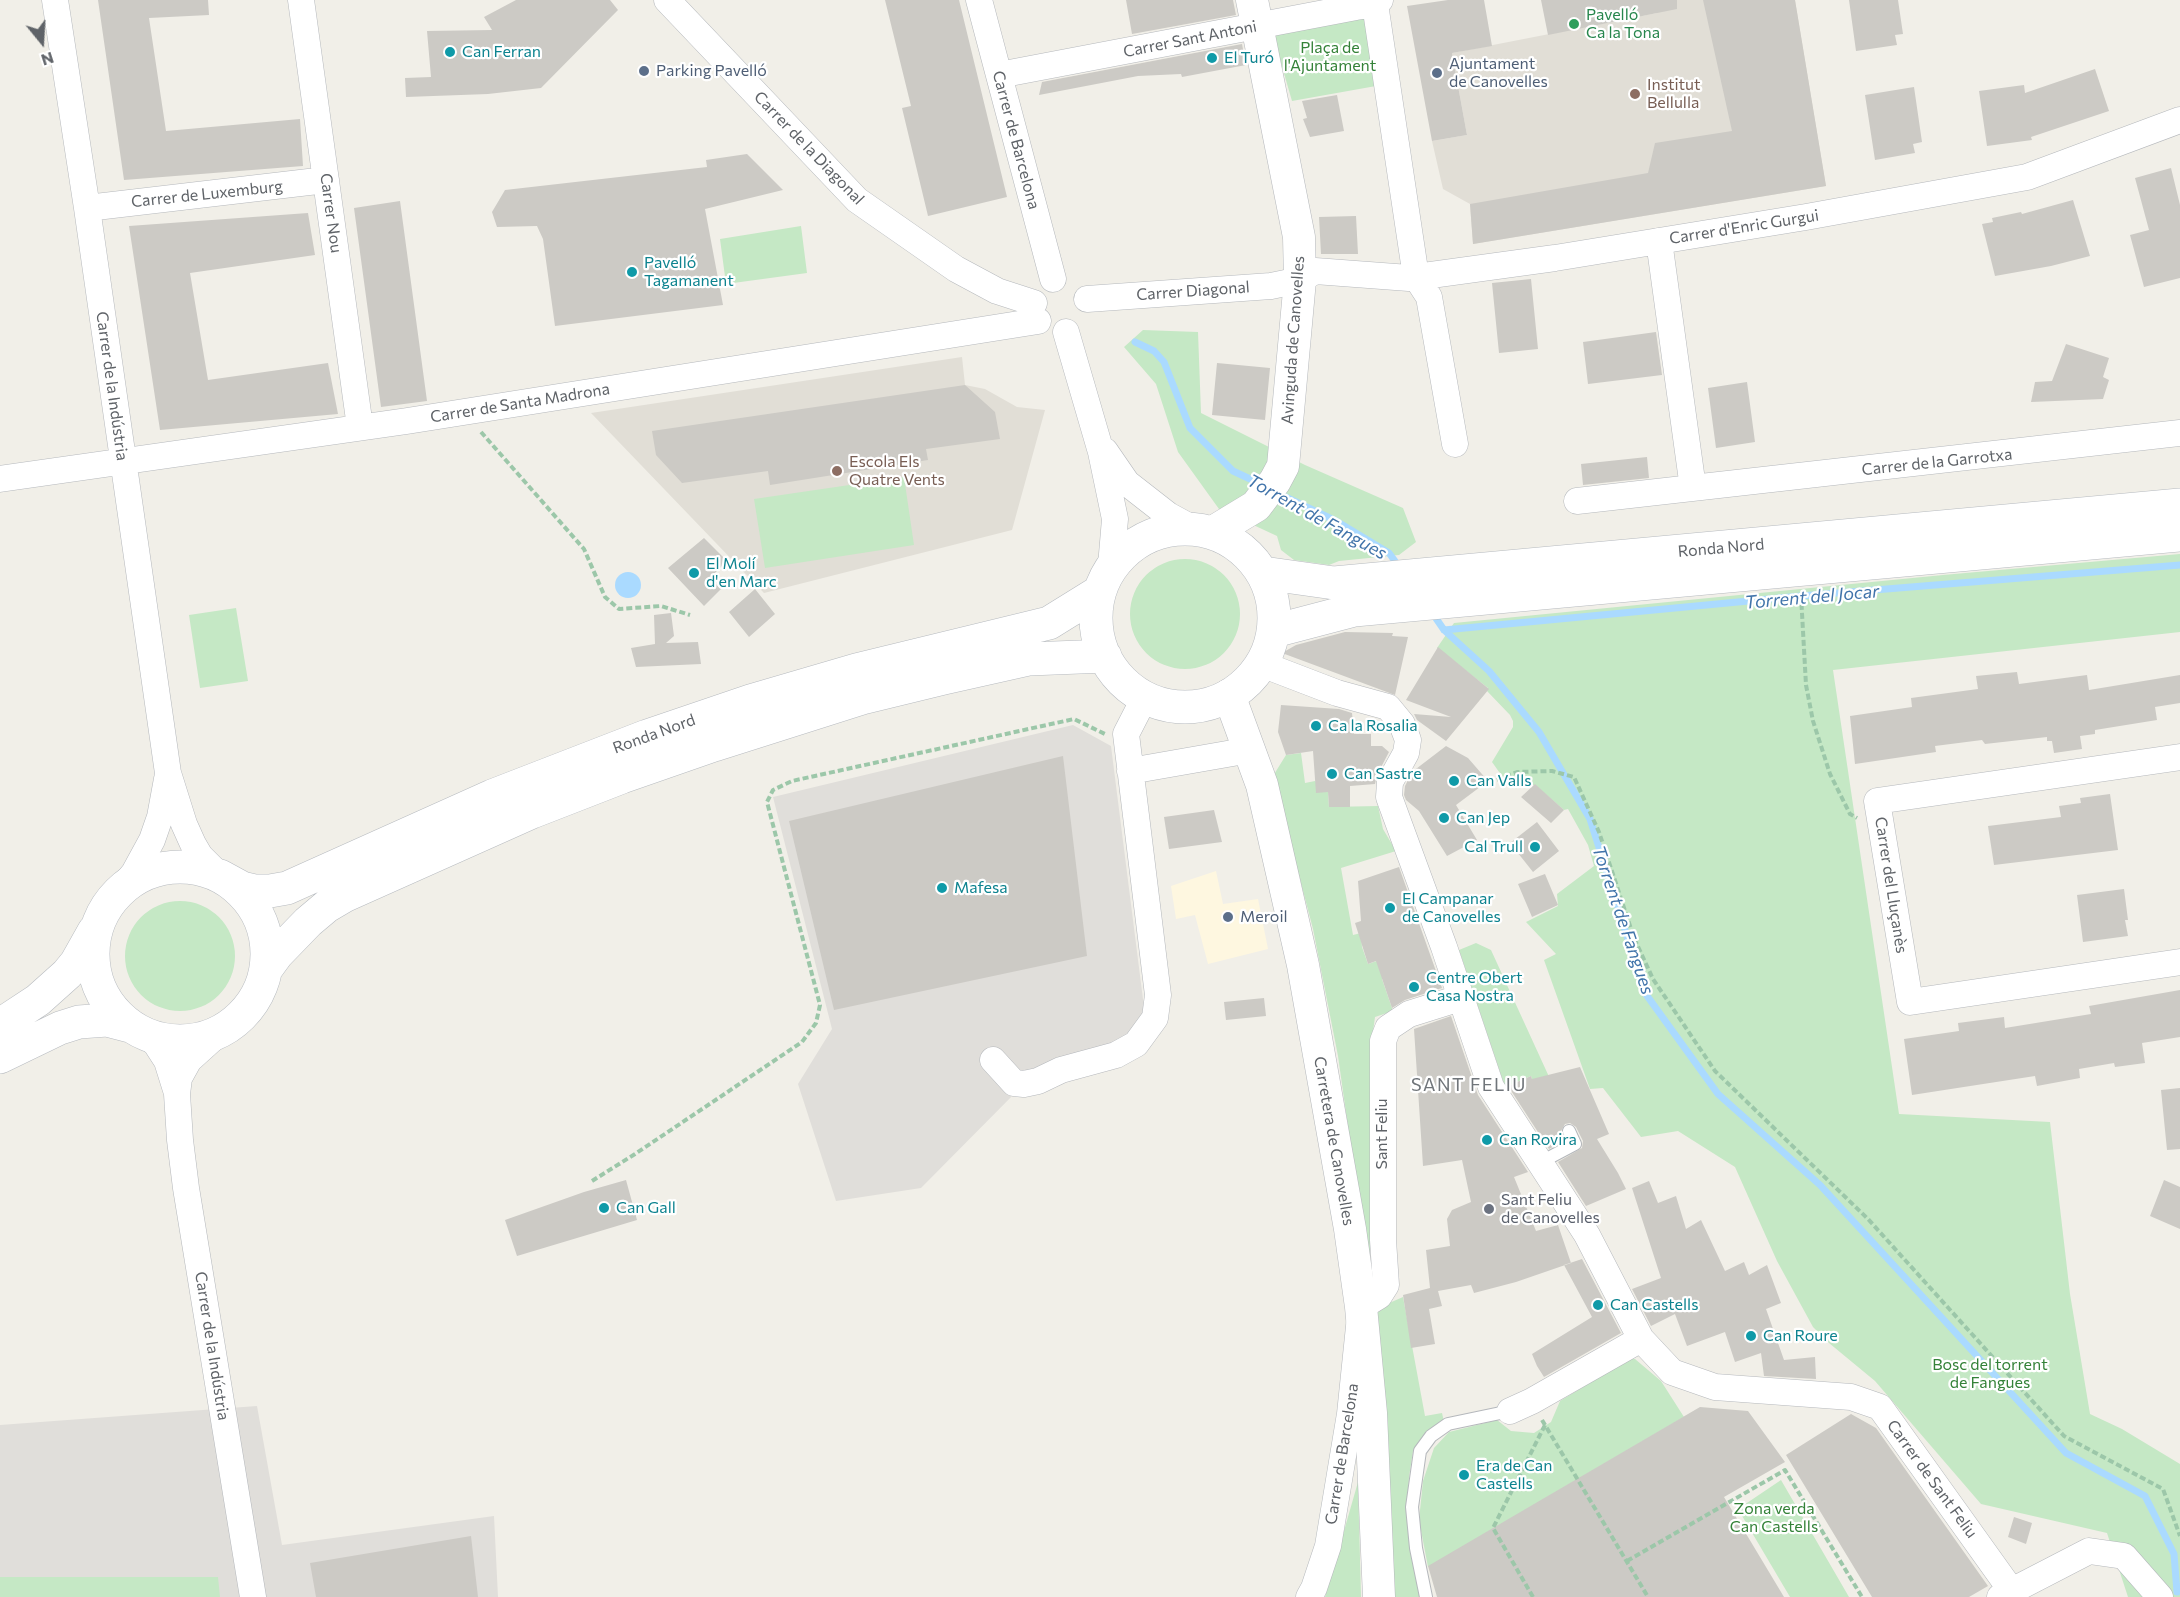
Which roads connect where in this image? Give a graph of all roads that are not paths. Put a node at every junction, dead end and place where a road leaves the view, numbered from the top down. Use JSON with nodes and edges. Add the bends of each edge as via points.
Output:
{"nodes":[{"id":1,"x":55,"y":0,"type":"edge"},
{"id":2,"x":301,"y":0,"type":"edge"},
{"id":3,"x":668,"y":0,"type":"edge"},
{"id":4,"x":979,"y":0,"type":"edge"},
{"id":5,"x":1377,"y":2,"type":"edge"},
{"id":6,"x":1255,"y":13,"type":"edge"},
{"id":7,"x":999,"y":75,"type":"junction"},
{"id":8,"x":2180,"y":120,"type":"edge"},
{"id":9,"x":326,"y":180,"type":"junction"},
{"id":10,"x":87,"y":207,"type":"junction"},
{"id":11,"x":1659,"y":241,"type":"junction"},
{"id":12,"x":1416,"y":277,"type":"junction"},
{"id":13,"x":1053,"y":279,"type":"junction"},
{"id":14,"x":1300,"y":280,"type":"junction"},
{"id":15,"x":1087,"y":299,"type":"junction"},
{"id":16,"x":1036,"y":312,"type":"junction"},
{"id":17,"x":1066,"y":332,"type":"junction"},
{"id":18,"x":360,"y":427,"type":"junction"},
{"id":19,"x":2180,"y":434,"type":"edge"},
{"id":20,"x":1097,"y":438,"type":"junction"},
{"id":21,"x":1455,"y":444,"type":"dead end"},
{"id":22,"x":123,"y":460,"type":"junction"},
{"id":23,"x":0,"y":479,"type":"edge"},
{"id":24,"x":1693,"y":488,"type":"junction"},
{"id":25,"x":1577,"y":501,"type":"dead end"},
{"id":26,"x":2180,"y":506,"type":"edge"},
{"id":27,"x":1202,"y":530,"type":"junction"},
{"id":28,"x":2180,"y":535,"type":"edge"},
{"id":29,"x":1263,"y":573,"type":"junction"},
{"id":30,"x":1105,"y":579,"type":"junction"},
{"id":31,"x":1415,"y":585,"type":"junction"},
{"id":32,"x":1274,"y":631,"type":"junction"},
{"id":33,"x":1105,"y":656,"type":"junction"},
{"id":34,"x":1264,"y":665,"type":"junction"},
{"id":35,"x":1229,"y":695,"type":"junction"},
{"id":36,"x":1144,"y":697,"type":"junction"},
{"id":37,"x":1250,"y":750,"type":"junction"},
{"id":38,"x":2180,"y":758,"type":"edge"},
{"id":39,"x":1130,"y":771,"type":"junction"},
{"id":40,"x":168,"y":773,"type":"junction"},
{"id":41,"x":220,"y":876,"type":"junction"},
{"id":42,"x":121,"y":889,"type":"junction"},
{"id":43,"x":95,"y":930,"type":"junction"},
{"id":44,"x":2180,"y":962,"type":"edge"},
{"id":45,"x":266,"y":969,"type":"junction"},
{"id":46,"x":1460,"y":998,"type":"junction"},
{"id":47,"x":0,"y":1025,"type":"edge"},
{"id":48,"x":139,"y":1031,"type":"junction"},
{"id":49,"x":220,"y":1032,"type":"junction"},
{"id":50,"x":0,"y":1057,"type":"edge"},
{"id":51,"x":993,"y":1060,"type":"dead end"},
{"id":52,"x":177,"y":1094,"type":"junction"},
{"id":53,"x":1569,"y":1131,"type":"dead end"},
{"id":54,"x":1541,"y":1162,"type":"junction"},
{"id":55,"x":1361,"y":1307,"type":"junction"},
{"id":56,"x":1641,"y":1339,"type":"junction"},
{"id":57,"x":1521,"y":1406,"type":"joint"},
{"id":58,"x":2005,"y":1594,"type":"edge"},
{"id":59,"x":253,"y":1597,"type":"edge"},
{"id":60,"x":1309,"y":1597,"type":"edge"},
{"id":61,"x":1378,"y":1597,"type":"edge"},
{"id":62,"x":1426,"y":1597,"type":"edge"},
{"id":63,"x":2160,"y":1597,"type":"edge"}],
"edges":[{"from":1,"to":10,"type":"street","name":"Carrer de la Indústria"},
{"from":2,"to":9,"type":"street","name":"Carrer Nou"},
{"from":3,"to":16,"type":"street","name":"Carrer de la Diagonal","via":[[857,201],[956,269]]},
{"from":4,"to":7,"type":"street","name":"Carrer de Barcelona"},
{"from":5,"to":6,"type":"street","name":"Carrer Sant Antoni"},
{"from":5,"to":12,"type":"street"},
{"from":6,"to":7,"type":"street","name":"Carrer Sant Antoni"},
{"from":6,"to":14,"type":"street","name":"Avinguda de Canovelles","via":[[1299,237]]},
{"from":7,"to":13,"type":"street","name":"Carrer de Barcelona"},
{"from":8,"to":11,"type":"street","name":"Carrer d'Enric Gurgui","via":[[2027,177]]},
{"from":9,"to":10,"type":"street","name":"Carrer de Luxemburg"},
{"from":9,"to":18,"type":"street","name":"Carrer Nou"},
{"from":10,"to":22,"type":"street","name":"Carrer de la Indústria"},
{"from":11,"to":12,"type":"street","name":"Carrer d'Enric Gurgui"},
{"from":11,"to":24,"type":"street"},
{"from":12,"to":14,"type":"street","name":"Carrer d'Enric Gurgui","via":[[1315,271]]},
{"from":12,"to":21,"type":"street","via":[[1429,297]]},
{"from":13,"to":15,"type":"street","via":[[1076,284]]},
{"from":13,"to":16,"type":"street","via":[[1037,292]]},
{"from":14,"to":15,"type":"street","name":"Carrer Diagonal","via":[[1271,286]]},
{"from":14,"to":27,"type":"street","name":"Avinguda de Canovelles","via":[[1283,466],[1264,496]]},
{"from":15,"to":17,"type":"street","via":[[1080,324]]},
{"from":16,"to":17,"type":"street","via":[[1047,329]]},
{"from":16,"to":18,"type":"street","name":"Carrer de Santa Madrona"},
{"from":17,"to":20,"type":"street"},
{"from":18,"to":22,"type":"street","name":"Carrer de Santa Madrona"},
{"from":19,"to":24,"type":"street","name":"Carrer de la Garrotxa"},
{"from":20,"to":27,"type":"street","via":[[1127,483],[1168,515]]},
{"from":20,"to":30,"type":"street","via":[[1115,519]]},
{"from":22,"to":23,"type":"street","name":"Carrer de Santa Madrona"},
{"from":22,"to":40,"type":"street","name":"Carrer de la Indústria"},
{"from":24,"to":25,"type":"street","name":"Carrer de la Garrotxa"},
{"from":26,"to":31,"type":"main road","name":"Ronda Nord"},
{"from":27,"to":29,"type":"main road","via":[[1240,547]]},
{"from":27,"to":30,"type":"main road","via":[[1158,532],[1130,547]]},
{"from":28,"to":31,"type":"main road","name":"Ronda Nord","via":[[1455,601]]},
{"from":29,"to":31,"type":"main road","name":"Ronda Nord","via":[[1334,583]]},
{"from":29,"to":32,"type":"main road","via":[[1273,599]]},
{"from":30,"to":33,"type":"main road","via":[[1095,628]]},
{"from":30,"to":41,"type":"main road","name":"Ronda Nord","via":[[1049,623],[856,670],[647,736],[492,796],[287,888],[255,891]]},
{"from":31,"to":32,"type":"main road","name":"Ronda Nord","via":[[1354,610]]},
{"from":32,"to":34,"type":"main road"},
{"from":33,"to":36,"type":"main road","via":[[1122,683]]},
{"from":33,"to":45,"type":"main road","name":"Ronda Nord","via":[[1029,659],[923,683],[828,709],[622,777],[532,812],[344,896],[308,922]]},
{"from":34,"to":35,"type":"main road","via":[[1249,682]]},
{"from":34,"to":46,"type":"street","name":"Carrer de Sant Feliu","via":[[1337,693],[1388,707],[1402,724],[1408,740],[1406,753],[1390,782],[1389,797]]},
{"from":35,"to":36,"type":"main road","via":[[1221,701],[1190,708],[1158,704]]},
{"from":35,"to":37,"type":"street","name":"Carretera de Canovelles"},
{"from":36,"to":39,"type":"street","via":[[1126,734]]},
{"from":37,"to":39,"type":"street"},
{"from":37,"to":55,"type":"street","name":"Carretera de Canovelles","via":[[1262,785],[1303,964]]},
{"from":38,"to":44,"type":"street","name":"Carrer del Lluçanès","via":[[1877,801],[1910,1002]]},
{"from":39,"to":51,"type":"street","via":[[1158,995],[1155,1018],[1136,1044],[1116,1055],[1061,1070],[1038,1081],[1014,1083]]},
{"from":40,"to":41,"type":"street","via":[[193,844]]},
{"from":40,"to":42,"type":"street","via":[[152,840]]},
{"from":41,"to":42,"type":"main road","via":[[193,867],[164,868],[141,875]]},
{"from":41,"to":45,"type":"main road","via":[[244,893],[259,916],[267,942]]},
{"from":42,"to":43,"type":"main road","via":[[105,908]]},
{"from":43,"to":47,"type":"main road","via":[[67,974],[38,1000]]},
{"from":43,"to":48,"type":"main road","via":[[92,959],[99,988],[115,1013]]},
{"from":45,"to":49,"type":"main road","via":[[258,995],[242,1016]]},
{"from":46,"to":54,"type":"street","name":"Carrer de Sant Feliu","via":[[1491,1087]]},
{"from":46,"to":55,"type":"street","name":"Sant Feliu","via":[[1409,1014],[1388,1028],[1383,1041],[1386,1285]]},
{"from":48,"to":49,"type":"main road","via":[[168,1040],[195,1040]]},
{"from":48,"to":50,"type":"main road","via":[[107,1020],[79,1022]]},
{"from":48,"to":52,"type":"street","via":[[156,1044],[167,1062]]},
{"from":49,"to":52,"type":"street","via":[[189,1060],[179,1078]]},
{"from":52,"to":59,"type":"street","name":"Carrer de la Indústria","via":[[186,1188]]},
{"from":53,"to":54,"type":"lane","via":[[1575,1144]]},
{"from":54,"to":56,"type":"street","name":"Carrer de Sant Feliu","via":[[1587,1235]]},
{"from":55,"to":60,"type":"street","name":"Carrer de Barcelona","via":[[1350,1414],[1328,1546]]},
{"from":55,"to":61,"type":"street","name":"Carretera de Canovelles","via":[[1371,1413]]},
{"from":56,"to":57,"type":"street"},
{"from":56,"to":58,"type":"street","name":"Carrer de Sant Feliu","via":[[1672,1372],[1715,1387],[1851,1397],[1880,1407]]},
{"from":57,"to":62,"type":"lane","via":[[1448,1424],[1431,1436],[1420,1451],[1412,1507]]},
{"from":58,"to":63,"type":"street","via":[[2089,1551],[2124,1556]]}]}
